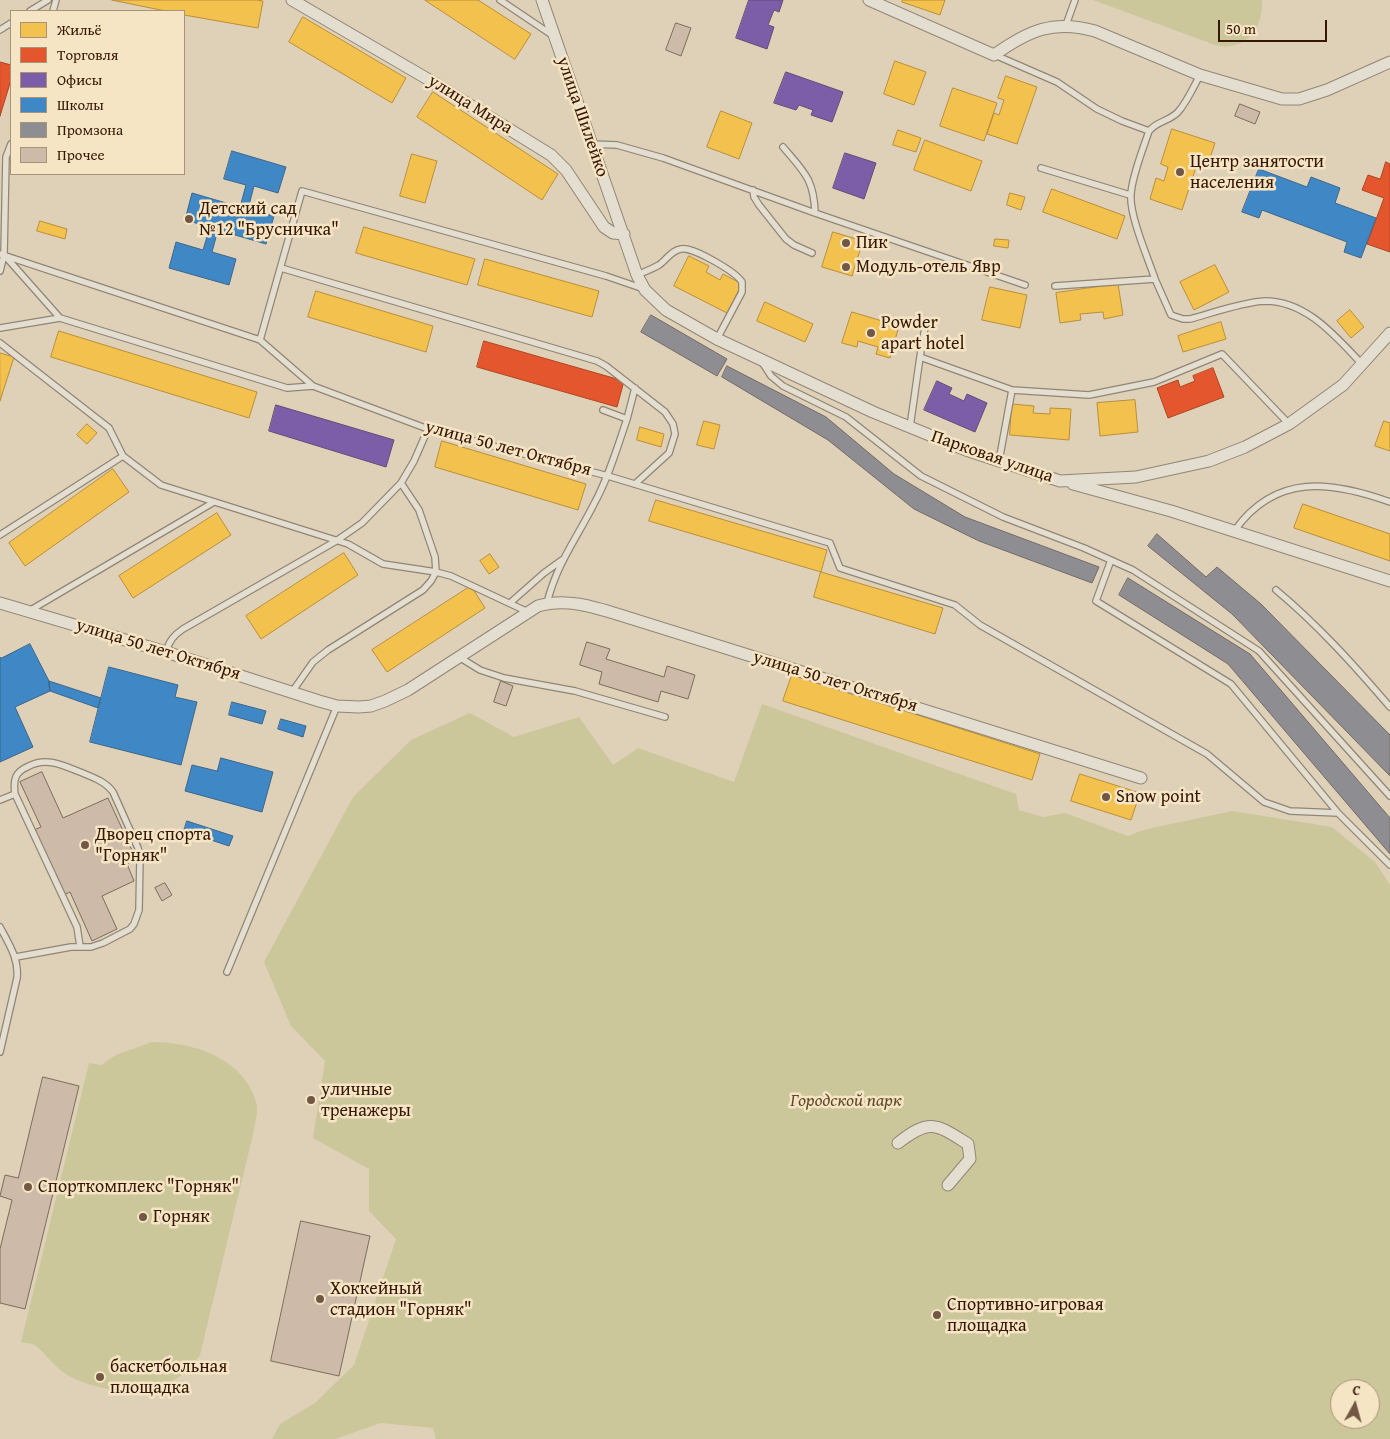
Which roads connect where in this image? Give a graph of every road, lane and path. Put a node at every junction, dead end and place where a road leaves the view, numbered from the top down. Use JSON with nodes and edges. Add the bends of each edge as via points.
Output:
{"nodes":[{"id":1,"x":48,"y":0,"type":"edge"},
{"id":2,"x":292,"y":0,"type":"edge"},
{"id":3,"x":500,"y":0,"type":"edge"},
{"id":4,"x":542,"y":0,"type":"edge"},
{"id":5,"x":869,"y":0,"type":"edge"},
{"id":6,"x":1075,"y":0,"type":"edge"},
{"id":7,"x":32,"y":10,"type":"edge"},
{"id":8,"x":1066,"y":25,"type":"junction"},
{"id":9,"x":554,"y":36,"type":"junction"},
{"id":10,"x":994,"y":55,"type":"junction"},
{"id":11,"x":1390,"y":62,"type":"edge"},
{"id":12,"x":1200,"y":75,"type":"junction"},
{"id":13,"x":1149,"y":131,"type":"junction"},
{"id":14,"x":591,"y":144,"type":"junction"},
{"id":15,"x":10,"y":146,"type":"edge"},
{"id":16,"x":783,"y":147,"type":"dead end"},
{"id":17,"x":3,"y":157,"type":"edge"},
{"id":18,"x":1041,"y":168,"type":"dead end"},
{"id":19,"x":753,"y":190,"type":"junction"},
{"id":20,"x":1130,"y":195,"type":"junction"},
{"id":21,"x":815,"y":213,"type":"junction"},
{"id":22,"x":624,"y":234,"type":"junction"},
{"id":23,"x":812,"y":253,"type":"dead end"},
{"id":24,"x":2,"y":255,"type":"edge"},
{"id":25,"x":281,"y":268,"type":"junction"},
{"id":26,"x":0,"y":271,"type":"edge"},
{"id":27,"x":637,"y":275,"type":"junction"},
{"id":28,"x":1155,"y":279,"type":"junction"},
{"id":29,"x":1025,"y":285,"type":"dead end"},
{"id":30,"x":1055,"y":286,"type":"dead end"},
{"id":31,"x":645,"y":290,"type":"junction"},
{"id":32,"x":60,"y":318,"type":"junction"},
{"id":33,"x":0,"y":328,"type":"edge"},
{"id":34,"x":925,"y":328,"type":"dead end"},
{"id":35,"x":1390,"y":333,"type":"edge"},
{"id":36,"x":717,"y":339,"type":"junction"},
{"id":37,"x":260,"y":340,"type":"junction"},
{"id":38,"x":0,"y":343,"type":"edge"},
{"id":39,"x":920,"y":357,"type":"junction"},
{"id":40,"x":760,"y":359,"type":"junction"},
{"id":41,"x":1362,"y":365,"type":"junction"},
{"id":42,"x":313,"y":386,"type":"junction"},
{"id":43,"x":635,"y":388,"type":"junction"},
{"id":44,"x":1012,"y":390,"type":"junction"},
{"id":45,"x":602,"y":410,"type":"dead end"},
{"id":46,"x":627,"y":419,"type":"junction"},
{"id":47,"x":1289,"y":424,"type":"junction"},
{"id":48,"x":910,"y":427,"type":"junction"},
{"id":49,"x":428,"y":429,"type":"junction"},
{"id":50,"x":123,"y":456,"type":"junction"},
{"id":51,"x":999,"y":461,"type":"junction"},
{"id":52,"x":608,"y":476,"type":"junction"},
{"id":53,"x":1060,"y":481,"type":"junction"},
{"id":54,"x":401,"y":483,"type":"junction"},
{"id":55,"x":635,"y":484,"type":"junction"},
{"id":56,"x":214,"y":502,"type":"junction"},
{"id":57,"x":1390,"y":502,"type":"edge"},
{"id":58,"x":1235,"y":530,"type":"junction"},
{"id":59,"x":0,"y":535,"type":"edge"},
{"id":60,"x":336,"y":541,"type":"junction"},
{"id":61,"x":562,"y":560,"type":"junction"},
{"id":62,"x":1110,"y":560,"type":"junction"},
{"id":63,"x":436,"y":572,"type":"junction"},
{"id":64,"x":1390,"y":581,"type":"edge"},
{"id":65,"x":1276,"y":590,"type":"dead end"},
{"id":66,"x":0,"y":603,"type":"edge"},
{"id":67,"x":510,"y":603,"type":"junction"},
{"id":68,"x":547,"y":603,"type":"junction"},
{"id":69,"x":28,"y":611,"type":"junction"},
{"id":70,"x":528,"y":612,"type":"junction"},
{"id":71,"x":166,"y":652,"type":"junction"},
{"id":72,"x":459,"y":657,"type":"junction"},
{"id":73,"x":292,"y":692,"type":"junction"},
{"id":74,"x":337,"y":706,"type":"junction"},
{"id":75,"x":1390,"y":707,"type":"edge"},
{"id":76,"x":665,"y":717,"type":"dead end"},
{"id":77,"x":1141,"y":778,"type":"dead end"},
{"id":78,"x":15,"y":794,"type":"junction"},
{"id":79,"x":1390,"y":796,"type":"edge"},
{"id":80,"x":0,"y":800,"type":"edge"},
{"id":81,"x":1338,"y":814,"type":"junction"},
{"id":82,"x":1390,"y":865,"type":"edge"},
{"id":83,"x":0,"y":927,"type":"edge"},
{"id":84,"x":80,"y":946,"type":"junction"},
{"id":85,"x":16,"y":957,"type":"junction"},
{"id":86,"x":227,"y":972,"type":"dead end"},
{"id":87,"x":0,"y":1052,"type":"edge"},
{"id":88,"x":898,"y":1143,"type":"dead end"},
{"id":89,"x":948,"y":1185,"type":"dead end"}],
"edges":[{"from":1,"to":7,"type":"lane"},
{"from":2,"to":22,"type":"street","name":"улица Мира","via":[[431,80],[551,155],[566,170],[604,227],[613,233]]},
{"from":3,"to":9,"type":"lane"},
{"from":4,"to":9,"type":"street","name":"улица Шилейко"},
{"from":5,"to":10,"type":"street"},
{"from":6,"to":8,"type":"lane"},
{"from":8,"to":10,"type":"street","via":[[1028,34]]},
{"from":8,"to":12,"type":"street","via":[[1095,31]]},
{"from":9,"to":14,"type":"street","name":"улица Шилейко"},
{"from":10,"to":13,"type":"lane","via":[[1057,82],[1097,109]]},
{"from":11,"to":12,"type":"street","via":[[1299,99],[1282,99]]},
{"from":12,"to":13,"type":"lane","via":[[1178,112]]},
{"from":13,"to":20,"type":"lane"},
{"from":14,"to":19,"type":"lane","via":[[618,145]]},
{"from":14,"to":22,"type":"street","name":"улица Шилейко"},
{"from":15,"to":17,"type":"lane"},
{"from":16,"to":21,"type":"lane","via":[[807,174],[815,199]]},
{"from":17,"to":24,"type":"lane"},
{"from":18,"to":20,"type":"lane"},
{"from":19,"to":21,"type":"lane"},
{"from":19,"to":23,"type":"lane","via":[[759,205],[786,239]]},
{"from":20,"to":28,"type":"lane"},
{"from":21,"to":29,"type":"lane"},
{"from":22,"to":27,"type":"street","name":"Парковая улица"},
{"from":24,"to":26,"type":"lane"},
{"from":24,"to":32,"type":"lane"},
{"from":24,"to":37,"type":"lane","name":"улица 50 лет Октября"},
{"from":25,"to":31,"type":"lane","via":[[302,191],[606,276]]},
{"from":25,"to":37,"type":"lane"},
{"from":25,"to":43,"type":"lane","via":[[597,361],[620,374]]},
{"from":27,"to":31,"type":"street","name":"Парковая улица"},
{"from":27,"to":36,"type":"lane","via":[[682,248],[733,272],[742,282],[742,292]]},
{"from":28,"to":30,"type":"lane"},
{"from":28,"to":41,"type":"lane","via":[[1168,310],[1176,318],[1190,319],[1251,303],[1280,303],[1313,317],[1325,326]]},
{"from":31,"to":36,"type":"street","name":"Парковая улица","via":[[666,310]]},
{"from":32,"to":33,"type":"lane"},
{"from":32,"to":42,"type":"lane","via":[[287,388]]},
{"from":34,"to":39,"type":"lane"},
{"from":35,"to":41,"type":"street","name":"Парковая улица"},
{"from":36,"to":40,"type":"street","name":"Парковая улица"},
{"from":37,"to":42,"type":"lane","name":"улица 50 лет Октября"},
{"from":38,"to":50,"type":"lane","via":[[109,428]]},
{"from":39,"to":44,"type":"lane"},
{"from":39,"to":48,"type":"lane"},
{"from":40,"to":48,"type":"street","name":"Парковая улица"},
{"from":40,"to":62,"type":"lane","via":[[770,376],[783,386],[846,416],[921,476],[1003,518]]},
{"from":41,"to":47,"type":"street","name":"Парковая улица","via":[[1343,385]]},
{"from":42,"to":49,"type":"lane","name":"улица 50 лет Октября"},
{"from":43,"to":46,"type":"lane"},
{"from":43,"to":55,"type":"lane","via":[[665,412],[675,434],[669,453]]},
{"from":44,"to":47,"type":"lane","via":[[1089,395],[1154,382],[1222,354]]},
{"from":44,"to":51,"type":"lane"},
{"from":45,"to":46,"type":"lane"},
{"from":46,"to":52,"type":"lane"},
{"from":47,"to":53,"type":"street","name":"Парковая улица","via":[[1209,461],[1136,477]]},
{"from":48,"to":51,"type":"street","name":"Парковая улица"},
{"from":49,"to":52,"type":"lane","name":"улица 50 лет Октября"},
{"from":49,"to":54,"type":"lane"},
{"from":50,"to":56,"type":"lane","via":[[161,485]]},
{"from":50,"to":59,"type":"lane"},
{"from":51,"to":53,"type":"street","name":"Парковая улица"},
{"from":52,"to":55,"type":"lane","name":"улица 50 лет Октября"},
{"from":52,"to":61,"type":"lane"},
{"from":53,"to":58,"type":"street"},
{"from":54,"to":60,"type":"lane","via":[[362,522]]},
{"from":54,"to":63,"type":"lane","via":[[419,510],[435,557]]},
{"from":55,"to":81,"type":"lane","name":"улица 50 лет Октября","via":[[830,543],[840,568],[955,605],[980,625],[1207,754],[1264,802],[1290,811]]},
{"from":56,"to":60,"type":"lane"},
{"from":56,"to":69,"type":"lane"},
{"from":57,"to":58,"type":"lane","via":[[1348,489],[1322,485],[1296,487],[1278,493],[1251,511]]},
{"from":58,"to":64,"type":"street"},
{"from":60,"to":63,"type":"lane","via":[[357,548],[383,564]]},
{"from":60,"to":71,"type":"lane","via":[[183,629],[169,643]]},
{"from":61,"to":67,"type":"lane"},
{"from":61,"to":68,"type":"lane"},
{"from":62,"to":79,"type":"lane","via":[[1134,570],[1259,650]]},
{"from":62,"to":81,"type":"lane","via":[[1096,601],[1231,684]]},
{"from":63,"to":67,"type":"lane"},
{"from":63,"to":73,"type":"lane","via":[[423,590],[318,658]]},
{"from":65,"to":75,"type":"lane","via":[[1342,652]]},
{"from":66,"to":69,"type":"street","name":"улица 50 лет Октября"},
{"from":67,"to":70,"type":"lane"},
{"from":68,"to":70,"type":"street","name":"улица 50 лет Октября"},
{"from":68,"to":77,"type":"street","name":"улица 50 лет Октября","via":[[571,602],[636,620]]},
{"from":69,"to":71,"type":"street","name":"улица 50 лет Октября"},
{"from":70,"to":72,"type":"street","name":"улица 50 лет Октября"},
{"from":71,"to":73,"type":"street","name":"улица 50 лет Октября"},
{"from":72,"to":74,"type":"street","name":"улица 50 лет Октября","via":[[385,701],[371,706]]},
{"from":72,"to":76,"type":"lane","via":[[480,670],[504,678],[575,691]]},
{"from":73,"to":74,"type":"street","name":"улица 50 лет Октября"},
{"from":74,"to":86,"type":"lane"},
{"from":78,"to":80,"type":"lane"},
{"from":78,"to":84,"type":"lane","via":[[77,928]]},
{"from":78,"to":84,"type":"lane","via":[[16,776],[20,770],[36,762],[57,763],[98,780],[113,792],[138,848],[138,910],[134,924],[103,943]]},
{"from":81,"to":82,"type":"lane"},
{"from":83,"to":85,"type":"lane"},
{"from":84,"to":85,"type":"lane"},
{"from":85,"to":87,"type":"lane","via":[[17,978]]},
{"from":88,"to":89,"type":"street","via":[[916,1129],[934,1126],[968,1144],[970,1159]]}]}
